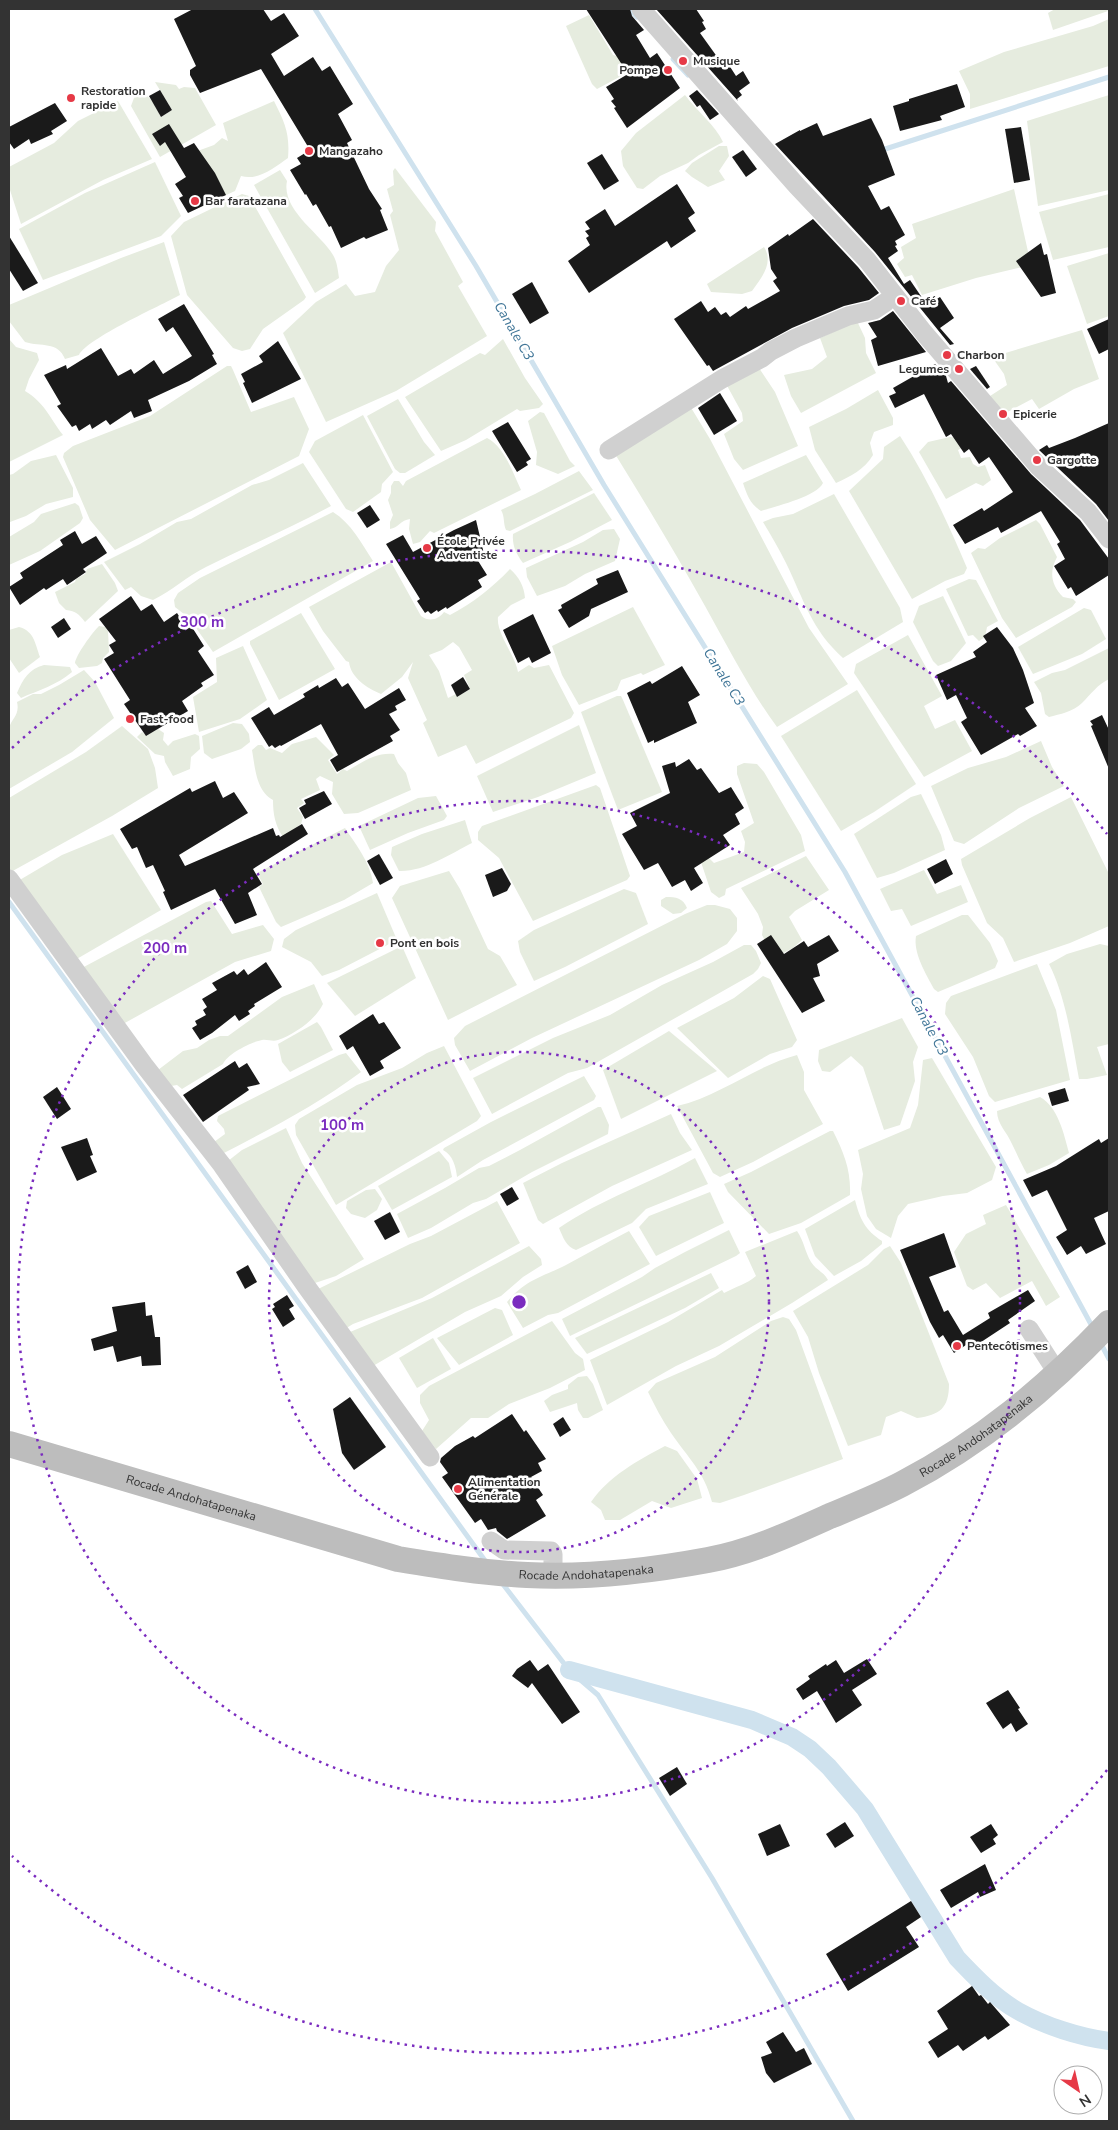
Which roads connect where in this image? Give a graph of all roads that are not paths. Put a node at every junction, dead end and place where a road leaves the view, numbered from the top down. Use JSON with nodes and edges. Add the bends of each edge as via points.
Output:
{"nodes":[{"id":1,"x":641,"y":9,"type":"edge"},
{"id":2,"x":886,"y":302,"type":"dead end"},
{"id":3,"x":608,"y":450,"type":"dead end"},
{"id":4,"x":1109,"y":539,"type":"edge"},
{"id":5,"x":9,"y":879,"type":"edge"},
{"id":6,"x":1104,"y":1328,"type":"edge"},
{"id":7,"x":1029,"y":1329,"type":"dead end"},
{"id":8,"x":1058,"y":1374,"type":"junction"},
{"id":9,"x":9,"y":1444,"type":"edge"},
{"id":10,"x":430,"y":1457,"type":"dead end"},
{"id":11,"x":491,"y":1541,"type":"dead end"},
{"id":12,"x":540,"y":1575,"type":"junction"}],
"edges":[{"from":1,"to":4,"type":"street","via":[[793,182],[867,260],[924,333],[1040,467],[1088,512]]},
{"from":2,"to":3,"type":"street","via":[[874,310],[848,316],[771,350]]},
{"from":5,"to":10,"type":"street","via":[[144,1065],[222,1165]]},
{"from":6,"to":8,"type":"main road","name":"Rocade Andohatapenaka"},
{"from":7,"to":8,"type":"street"},
{"from":8,"to":12,"type":"main road","name":"Rocade Andohatapenaka","via":[[992,1429],[901,1485],[770,1543],[709,1560],[660,1568]]},
{"from":9,"to":12,"type":"main road","name":"Rocade Andohatapenaka","via":[[398,1559],[460,1570]]},
{"from":11,"to":12,"type":"street","via":[[504,1550],[551,1551]]}]}
